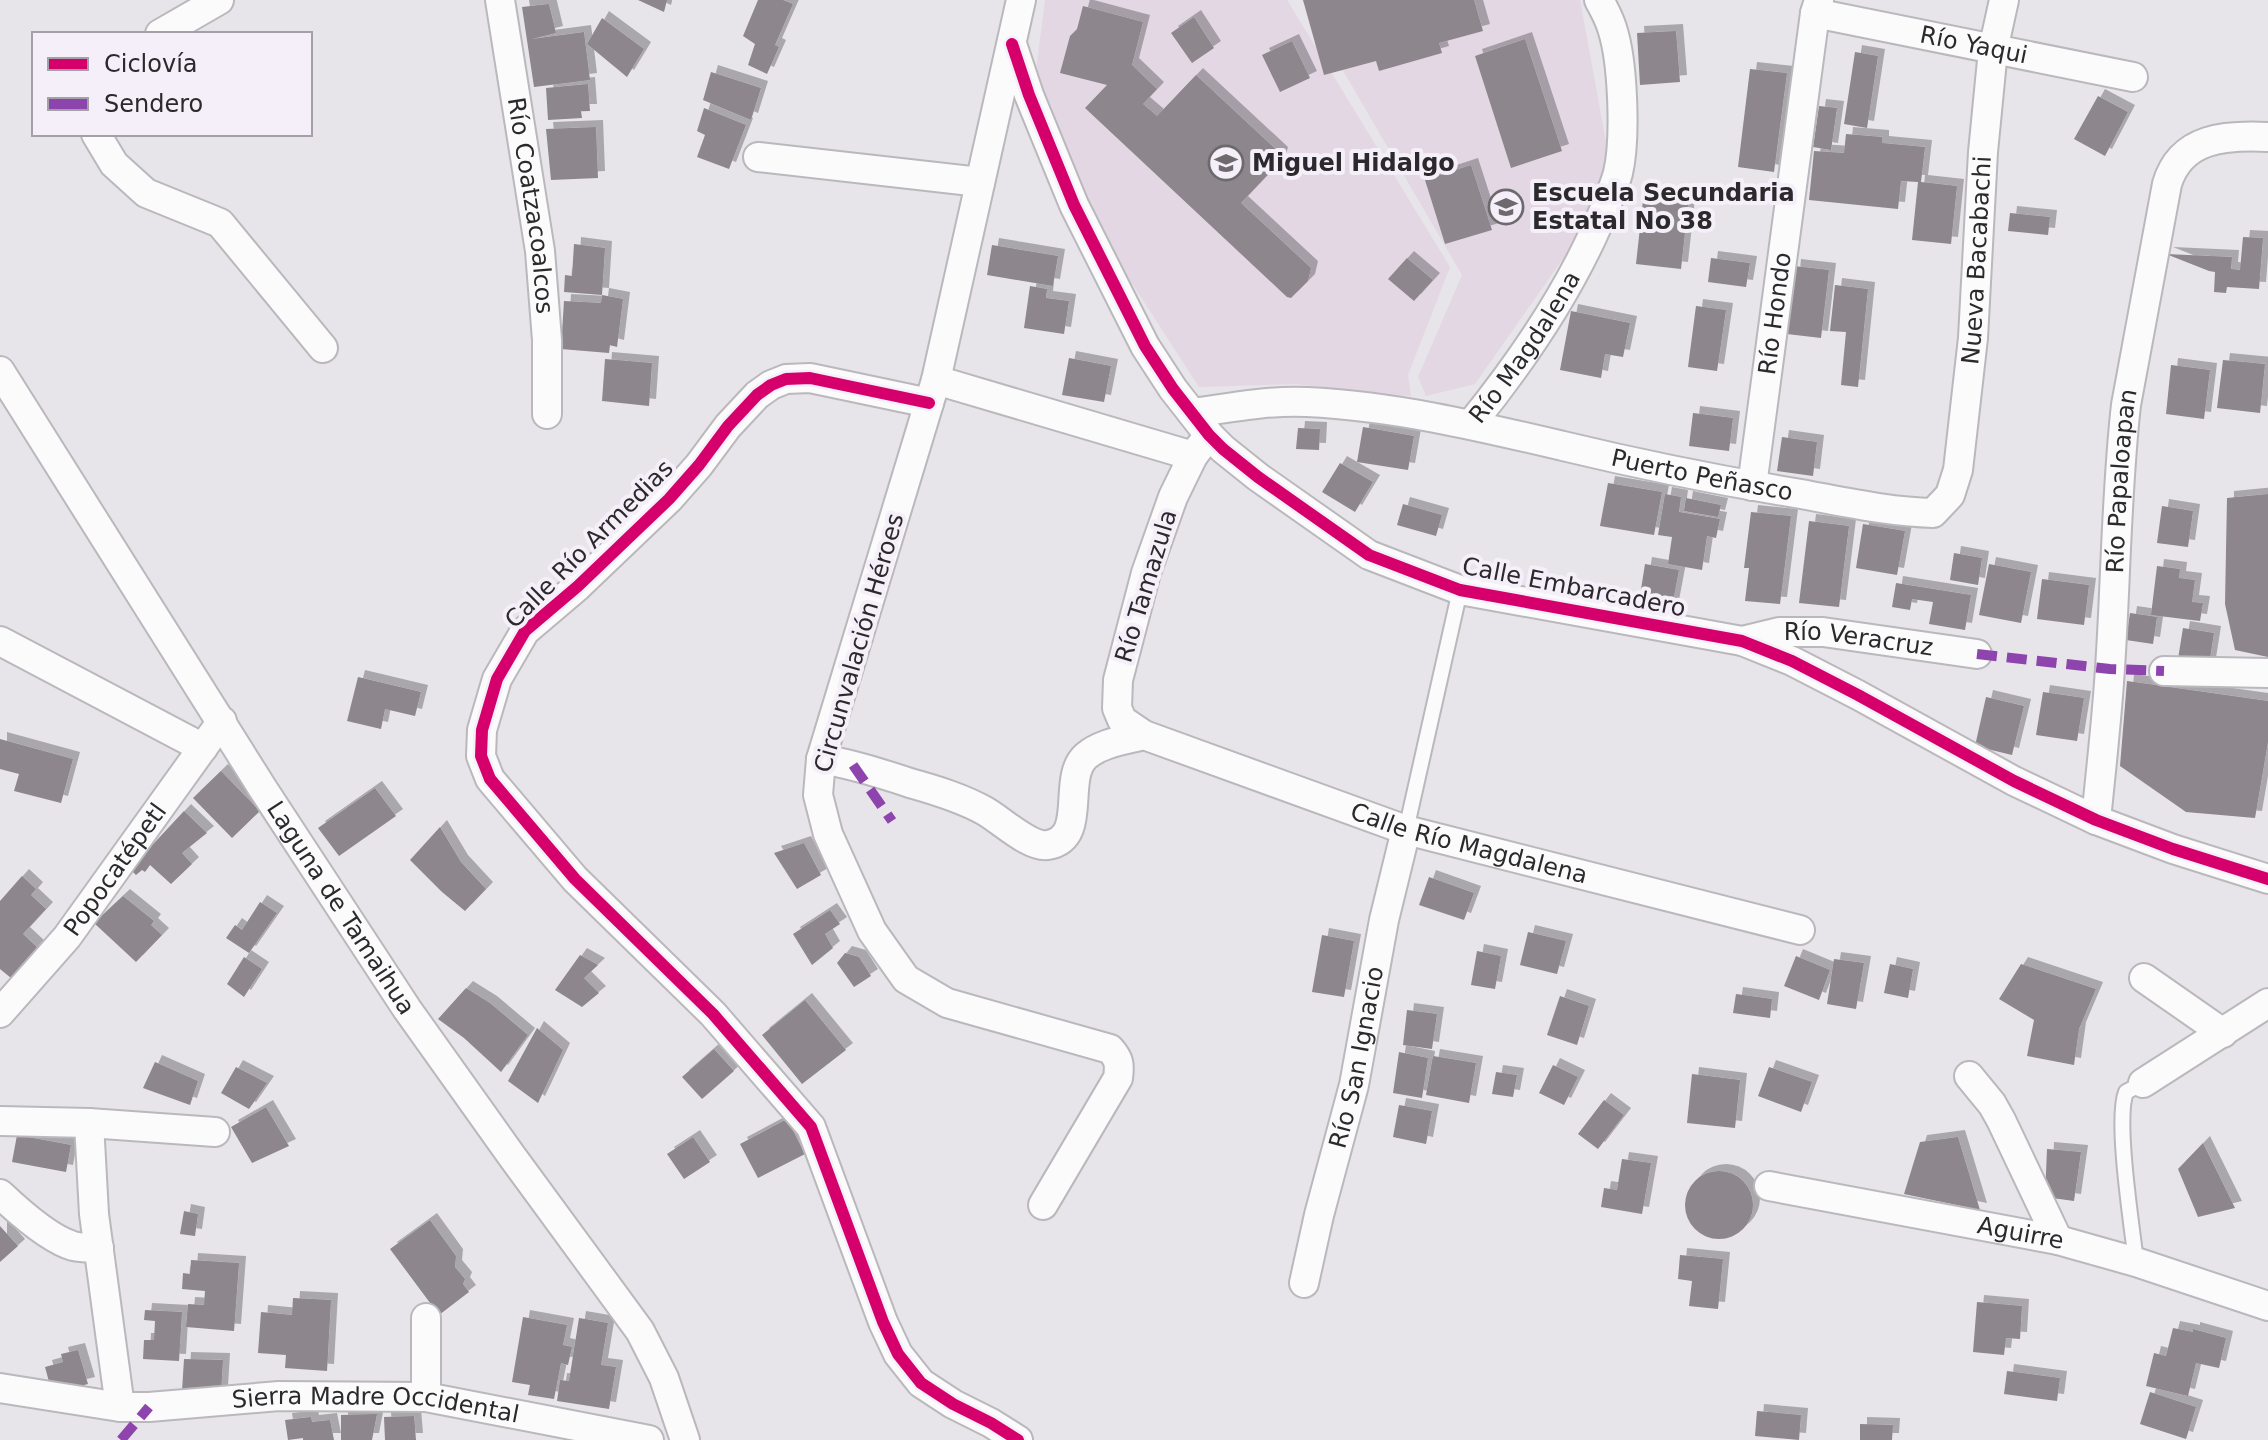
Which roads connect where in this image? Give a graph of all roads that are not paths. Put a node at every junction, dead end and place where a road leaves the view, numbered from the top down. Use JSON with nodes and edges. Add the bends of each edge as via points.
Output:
{"nodes":[{"id":1,"x":219,"y":0,"type":"edge"},
{"id":2,"x":500,"y":0,"type":"edge"},
{"id":3,"x":1021,"y":0,"type":"edge"},
{"id":4,"x":1599,"y":0,"type":"edge"},
{"id":5,"x":2004,"y":0,"type":"edge"},
{"id":6,"x":1817,"y":7,"type":"edge"},
{"id":7,"x":163,"y":32,"type":"edge"},
{"id":8,"x":1012,"y":44,"type":"junction"},
{"id":9,"x":1993,"y":50,"type":"junction"},
{"id":10,"x":2133,"y":77,"type":"dead end"},
{"id":11,"x":97,"y":136,"type":"edge"},
{"id":12,"x":2268,"y":137,"type":"edge"},
{"id":13,"x":758,"y":157,"type":"dead end"},
{"id":14,"x":980,"y":182,"type":"junction"},
{"id":15,"x":323,"y":348,"type":"dead end"},
{"id":16,"x":0,"y":371,"type":"edge"},
{"id":17,"x":932,"y":392,"type":"junction"},
{"id":18,"x":547,"y":414,"type":"dead end"},
{"id":19,"x":1471,"y":424,"type":"junction"},
{"id":20,"x":1198,"y":435,"type":"junction"},
{"id":21,"x":1752,"y":486,"type":"junction"},
{"id":22,"x":1933,"y":513,"type":"joint"},
{"id":23,"x":1460,"y":590,"type":"junction"},
{"id":24,"x":0,"y":641,"type":"edge"},
{"id":25,"x":1742,"y":641,"type":"junction"},
{"id":26,"x":1977,"y":654,"type":"dead end"},
{"id":27,"x":2164,"y":671,"type":"dead end"},
{"id":28,"x":2268,"y":673,"type":"edge"},
{"id":29,"x":222,"y":721,"type":"junction"},
{"id":30,"x":1144,"y":735,"type":"junction"},
{"id":31,"x":203,"y":748,"type":"junction"},
{"id":32,"x":821,"y":759,"type":"junction"},
{"id":33,"x":2096,"y":820,"type":"junction"},
{"id":34,"x":1406,"y":830,"type":"junction"},
{"id":35,"x":2267,"y":876,"type":"edge"},
{"id":36,"x":1800,"y":930,"type":"dead end"},
{"id":37,"x":2144,"y":978,"type":"dead end"},
{"id":38,"x":2268,"y":1003,"type":"edge"},
{"id":39,"x":0,"y":1013,"type":"edge"},
{"id":40,"x":2223,"y":1033,"type":"junction"},
{"id":41,"x":1969,"y":1076,"type":"dead end"},
{"id":42,"x":2143,"y":1083,"type":"joint"},
{"id":43,"x":0,"y":1121,"type":"edge"},
{"id":44,"x":89,"y":1123,"type":"junction"},
{"id":45,"x":215,"y":1132,"type":"dead end"},
{"id":46,"x":1769,"y":1186,"type":"dead end"},
{"id":47,"x":0,"y":1194,"type":"edge"},
{"id":48,"x":1043,"y":1205,"type":"dead end"},
{"id":49,"x":2058,"y":1240,"type":"junction"},
{"id":50,"x":99,"y":1248,"type":"junction"},
{"id":51,"x":2136,"y":1262,"type":"junction"},
{"id":52,"x":1304,"y":1283,"type":"dead end"},
{"id":53,"x":2268,"y":1306,"type":"edge"},
{"id":54,"x":426,"y":1318,"type":"dead end"},
{"id":55,"x":0,"y":1388,"type":"edge"},
{"id":56,"x":426,"y":1397,"type":"junction"},
{"id":57,"x":120,"y":1407,"type":"junction"},
{"id":58,"x":649,"y":1440,"type":"edge"},
{"id":59,"x":685,"y":1440,"type":"edge"},
{"id":60,"x":1018,"y":1440,"type":"edge"}],
"edges":[{"from":1,"to":7,"type":"street"},
{"from":2,"to":18,"type":"street","name":"Río Coatzacoalcos","via":[[540,251]]},
{"from":3,"to":8,"type":"street","name":"Circunvalación Héroes"},
{"from":4,"to":19,"type":"street","name":"Río Magdalena","via":[[1612,27],[1619,67],[1623,134],[1618,172],[1584,255],[1551,315]]},
{"from":5,"to":9,"type":"street","name":"Nueva Bacabachi"},
{"from":6,"to":9,"type":"street","name":"Río Yaqui"},
{"from":6,"to":21,"type":"street","name":"Río Hondo"},
{"from":8,"to":14,"type":"street","name":"Circunvalación Héroes"},
{"from":8,"to":20,"type":"street","name":"Calle Embarcadero","via":[[1074,205],[1145,346]]},
{"from":9,"to":10,"type":"street","name":"Río Yaqui"},
{"from":9,"to":22,"type":"street","name":"Nueva Bacabachi","via":[[1958,470],[1950,495]]},
{"from":11,"to":15,"type":"street","via":[[114,164],[146,193],[220,223]]},
{"from":12,"to":33,"type":"street","name":"Río Papaloapan","via":[[2228,138],[2187,151],[2167,184],[2126,405]]},
{"from":13,"to":14,"type":"street"},
{"from":14,"to":17,"type":"street","name":"Circunvalación Héroes"},
{"from":16,"to":29,"type":"street","name":"Laguna de Tamaihua"},
{"from":17,"to":20,"type":"street","name":"Calle Río Armedias"},
{"from":17,"to":32,"type":"street","name":"Circunvalación Héroes"},
{"from":17,"to":60,"type":"street","name":"Calle Río Armedias","via":[[810,378],[786,379],[757,395],[669,499],[525,631],[497,679],[482,730],[481,756],[490,779],[575,879],[713,1014],[811,1127],[898,1354],[921,1383]]},
{"from":19,"to":20,"type":"street","name":"Río Magdalena","via":[[1393,409],[1304,402],[1246,405]]},
{"from":19,"to":21,"type":"street","name":"Puerto Peñasco"},
{"from":20,"to":23,"type":"street","name":"Calle Embarcadero","via":[[1369,555]]},
{"from":20,"to":30,"type":"street","name":"Río Tamazula","via":[[1146,573],[1118,680],[1122,720]]},
{"from":21,"to":22,"type":"street","name":"Puerto Peñasco"},
{"from":23,"to":25,"type":"street","name":"Calle Embarcadero"},
{"from":23,"to":34,"type":"lane"},
{"from":24,"to":31,"type":"street"},
{"from":25,"to":26,"type":"street","name":"Río Veracruz","via":[[1779,632],[1823,632]]},
{"from":25,"to":33,"type":"street","name":"Calle Embarcadero","via":[[1792,661]]},
{"from":27,"to":28,"type":"street"},
{"from":29,"to":31,"type":"street","name":"Popocatépetl"},
{"from":29,"to":59,"type":"street","name":"Laguna de Tamaihua","via":[[407,1009],[640,1331],[664,1378]]},
{"from":30,"to":32,"type":"street","via":[[1085,757],[1077,770],[1069,832],[1047,845],[1036,845],[984,810],[949,795]]},
{"from":30,"to":34,"type":"street","name":"Calle Río Magdalena"},
{"from":31,"to":39,"type":"street","name":"Popocatépetl","via":[[67,937]]},
{"from":32,"to":48,"type":"street","name":"Circunvalación Héroes","via":[[818,795],[828,834],[872,931],[906,979],[947,1003],[1116,1055],[1118,1078]]},
{"from":33,"to":35,"type":"street","name":"Calle Embarcadero"},
{"from":34,"to":36,"type":"street","name":"Calle Río Magdalena"},
{"from":34,"to":52,"type":"street","name":"Río San Ignacio","via":[[1354,1085]]},
{"from":37,"to":40,"type":"street"},
{"from":38,"to":40,"type":"street"},
{"from":40,"to":42,"type":"street"},
{"from":41,"to":49,"type":"street","via":[[2001,1120]]},
{"from":42,"to":51,"type":"lane","via":[[2126,1092],[2123,1101]]},
{"from":43,"to":44,"type":"street"},
{"from":44,"to":45,"type":"street"},
{"from":44,"to":50,"type":"street"},
{"from":46,"to":49,"type":"street","name":"Aguirre"},
{"from":47,"to":50,"type":"street","via":[[61,1241]]},
{"from":49,"to":51,"type":"street","name":"Aguirre"},
{"from":50,"to":57,"type":"street"},
{"from":51,"to":53,"type":"street","name":"Aguirre"},
{"from":54,"to":56,"type":"street"},
{"from":55,"to":57,"type":"street","name":"Sierra Madre Occidental"},
{"from":56,"to":57,"type":"street","name":"Sierra Madre Occidental","via":[[279,1396]]},
{"from":56,"to":58,"type":"street","name":"Sierra Madre Occidental"}]}
